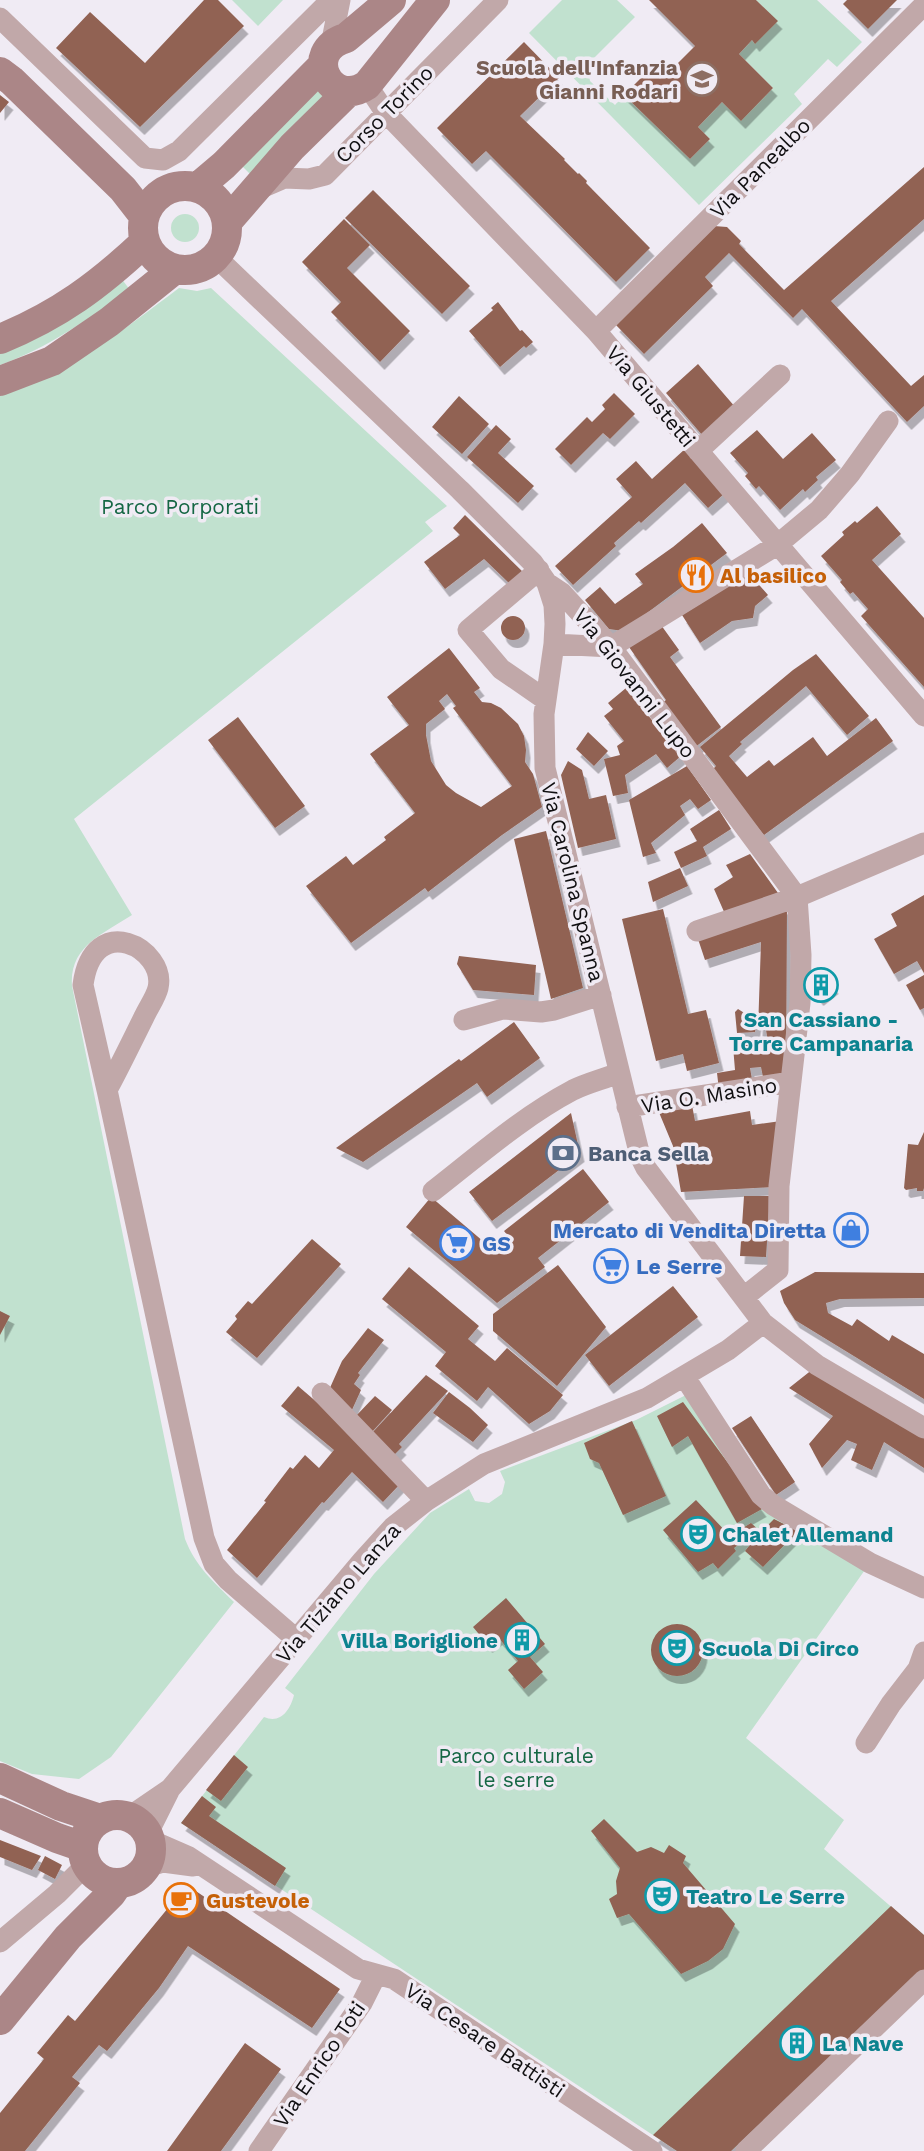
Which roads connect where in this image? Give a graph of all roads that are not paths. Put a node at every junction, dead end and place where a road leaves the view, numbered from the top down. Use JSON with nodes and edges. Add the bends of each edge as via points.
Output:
{"nodes":[{"id":1,"x":331,"y":0,"type":"edge"},
{"id":2,"x":340,"y":0,"type":"edge"},
{"id":3,"x":391,"y":0,"type":"edge"},
{"id":4,"x":435,"y":0,"type":"edge"},
{"id":5,"x":498,"y":0,"type":"edge"},
{"id":6,"x":924,"y":5,"type":"edge"},
{"id":7,"x":0,"y":18,"type":"edge"},
{"id":8,"x":333,"y":49,"type":"junction"},
{"id":9,"x":0,"y":72,"type":"edge"},
{"id":10,"x":363,"y":84,"type":"junction"},
{"id":11,"x":385,"y":113,"type":"junction"},
{"id":12,"x":198,"y":187,"type":"junction"},
{"id":13,"x":252,"y":192,"type":"junction"},
{"id":14,"x":227,"y":222,"type":"junction"},
{"id":15,"x":145,"y":229,"type":"junction"},
{"id":16,"x":216,"y":257,"type":"junction"},
{"id":17,"x":174,"y":269,"type":"junction"},
{"id":18,"x":596,"y":331,"type":"junction"},
{"id":19,"x":0,"y":339,"type":"edge"},
{"id":20,"x":780,"y":375,"type":"dead end"},
{"id":21,"x":0,"y":381,"type":"edge"},
{"id":22,"x":888,"y":421,"type":"dead end"},
{"id":23,"x":698,"y":451,"type":"junction"},
{"id":24,"x":777,"y":545,"type":"junction"},
{"id":25,"x":543,"y":577,"type":"junction"},
{"id":26,"x":554,"y":644,"type":"junction"},
{"id":27,"x":611,"y":647,"type":"junction"},
{"id":28,"x":546,"y":700,"type":"junction"},
{"id":29,"x":924,"y":716,"type":"edge"},
{"id":30,"x":924,"y":843,"type":"edge"},
{"id":31,"x":806,"y":893,"type":"junction"},
{"id":32,"x":697,"y":931,"type":"dead end"},
{"id":33,"x":601,"y":995,"type":"junction"},
{"id":34,"x":464,"y":1020,"type":"dead end"},
{"id":35,"x":618,"y":1073,"type":"junction"},
{"id":36,"x":791,"y":1082,"type":"junction"},
{"id":37,"x":107,"y":1090,"type":"junction"},
{"id":38,"x":627,"y":1107,"type":"junction"},
{"id":39,"x":433,"y":1191,"type":"dead end"},
{"id":40,"x":744,"y":1297,"type":"junction"},
{"id":41,"x":763,"y":1323,"type":"junction"},
{"id":42,"x":684,"y":1376,"type":"junction"},
{"id":43,"x":322,"y":1393,"type":"dead end"},
{"id":44,"x":924,"y":1428,"type":"edge"},
{"id":45,"x":426,"y":1501,"type":"junction"},
{"id":46,"x":924,"y":1588,"type":"edge"},
{"id":47,"x":296,"y":1639,"type":"junction"},
{"id":48,"x":924,"y":1652,"type":"edge"},
{"id":49,"x":866,"y":1743,"type":"dead end"},
{"id":50,"x":0,"y":1778,"type":"edge"},
{"id":51,"x":0,"y":1813,"type":"edge"},
{"id":52,"x":100,"y":1819,"type":"junction"},
{"id":53,"x":144,"y":1839,"type":"junction"},
{"id":54,"x":94,"y":1867,"type":"junction"},
{"id":55,"x":0,"y":1942,"type":"edge"},
{"id":56,"x":376,"y":1975,"type":"junction"},
{"id":57,"x":924,"y":1980,"type":"edge"},
{"id":58,"x":0,"y":2020,"type":"edge"},
{"id":59,"x":752,"y":2149,"type":"edge"},
{"id":60,"x":259,"y":2151,"type":"edge"},
{"id":61,"x":652,"y":2151,"type":"edge"}],
"edges":[{"from":1,"to":7,"type":"street","via":[[179,151],[163,160],[145,158]]},
{"from":2,"to":8,"type":"street"},
{"from":3,"to":8,"type":"street"},
{"from":4,"to":10,"type":"street","name":"Corso Torino"},
{"from":5,"to":11,"type":"street","name":"Corso Torino"},
{"from":6,"to":18,"type":"street","name":"Via Panealbo"},
{"from":8,"to":10,"type":"street","name":"Corso Torino","via":[[327,80],[340,90]]},
{"from":8,"to":10,"type":"street","name":"Corso Torino","via":[[356,38],[371,48],[377,66]]},
{"from":8,"to":12,"type":"street"},
{"from":9,"to":15,"type":"street","via":[[123,189]]},
{"from":10,"to":11,"type":"street","name":"Via Giustetti"},
{"from":10,"to":13,"type":"street","name":"Corso Torino","via":[[292,147]]},
{"from":11,"to":13,"type":"street","name":"Corso Torino","via":[[325,174],[284,178]]},
{"from":11,"to":18,"type":"street","name":"Via Giustetti"},
{"from":12,"to":14,"type":"street","via":[[218,200]]},
{"from":12,"to":15,"type":"street","via":[[172,187],[160,194],[150,204]]},
{"from":13,"to":14,"type":"street","name":"Corso Torino"},
{"from":14,"to":16,"type":"street","via":[[226,240]]},
{"from":15,"to":17,"type":"street","via":[[152,254]]},
{"from":15,"to":19,"type":"street","via":[[103,281],[44,319]]},
{"from":16,"to":17,"type":"street","via":[[197,268]]},
{"from":16,"to":25,"type":"street","name":"Via Giovanni Lupo","via":[[460,490]]},
{"from":17,"to":21,"type":"street","via":[[109,322],[52,360]]},
{"from":18,"to":23,"type":"street","name":"Via Giustetti"},
{"from":20,"to":23,"type":"street"},
{"from":22,"to":24,"type":"street","via":[[818,510]]},
{"from":23,"to":24,"type":"street","name":"Via Giustetti"},
{"from":24,"to":27,"type":"street"},
{"from":24,"to":29,"type":"street","name":"Via Giustetti"},
{"from":25,"to":26,"type":"street","name":"Via Carolina Spanna","via":[[554,605]]},
{"from":25,"to":27,"type":"street","name":"Via Giovanni Lupo"},
{"from":25,"to":28,"type":"street","via":[[468,629],[501,669]]},
{"from":26,"to":27,"type":"street"},
{"from":26,"to":28,"type":"street","name":"Via Carolina Spanna"},
{"from":27,"to":31,"type":"street","name":"Via Giovanni Lupo"},
{"from":28,"to":33,"type":"street","name":"Via Carolina Spanna","via":[[545,768]]},
{"from":30,"to":31,"type":"street"},
{"from":31,"to":32,"type":"street"},
{"from":31,"to":36,"type":"street"},
{"from":33,"to":34,"type":"street","name":"Via Carolina Spanna","via":[[554,1010],[503,1009]]},
{"from":33,"to":35,"type":"street","name":"Via Carolina Spanna"},
{"from":35,"to":38,"type":"street","name":"Via Carolina Spanna"},
{"from":35,"to":39,"type":"street","via":[[576,1088],[550,1104]]},
{"from":36,"to":38,"type":"street","name":"Via O. Masino"},
{"from":36,"to":40,"type":"street","via":[[779,1186],[778,1270]]},
{"from":37,"to":37,"type":"street","via":[[159,987],[147,955],[136,946],[111,941],[93,953],[83,985]]},
{"from":37,"to":47,"type":"street","via":[[204,1538],[215,1564],[229,1580]]},
{"from":38,"to":40,"type":"street","name":"Via Carolina Spanna","via":[[646,1168]]},
{"from":40,"to":41,"type":"street","name":"Via Carolina Spanna"},
{"from":41,"to":42,"type":"street","name":"Via Tiziano Lanza"},
{"from":41,"to":44,"type":"street","name":"Via Carolina Spanna","via":[[817,1364]]},
{"from":42,"to":45,"type":"street","name":"Via Tiziano Lanza","via":[[647,1398],[484,1464]]},
{"from":42,"to":46,"type":"street","via":[[761,1495],[870,1563]]},
{"from":43,"to":45,"type":"street"},
{"from":45,"to":47,"type":"street","name":"Via Tiziano Lanza","via":[[393,1527]]},
{"from":47,"to":53,"type":"street","name":"Via Tiziano Lanza","via":[[170,1789]]},
{"from":48,"to":49,"type":"street","via":[[918,1669]]},
{"from":50,"to":52,"type":"street"},
{"from":51,"to":54,"type":"street","via":[[57,1838]]},
{"from":52,"to":53,"type":"street","via":[[119,1815]]},
{"from":52,"to":54,"type":"street","via":[[85,1836]]},
{"from":53,"to":54,"type":"street","via":[[140,1876],[130,1882]]},
{"from":53,"to":56,"type":"street","name":"Via Cesare Battisti","via":[[163,1862],[208,1870],[358,1969]]},
{"from":54,"to":55,"type":"street"},
{"from":54,"to":58,"type":"street","via":[[86,1899],[68,1937]]},
{"from":56,"to":60,"type":"street","name":"Via Enrico Toti","via":[[362,2003]]},
{"from":56,"to":61,"type":"street","name":"Via Cesare Battisti","via":[[394,1979]]},
{"from":57,"to":59,"type":"street"}]}
